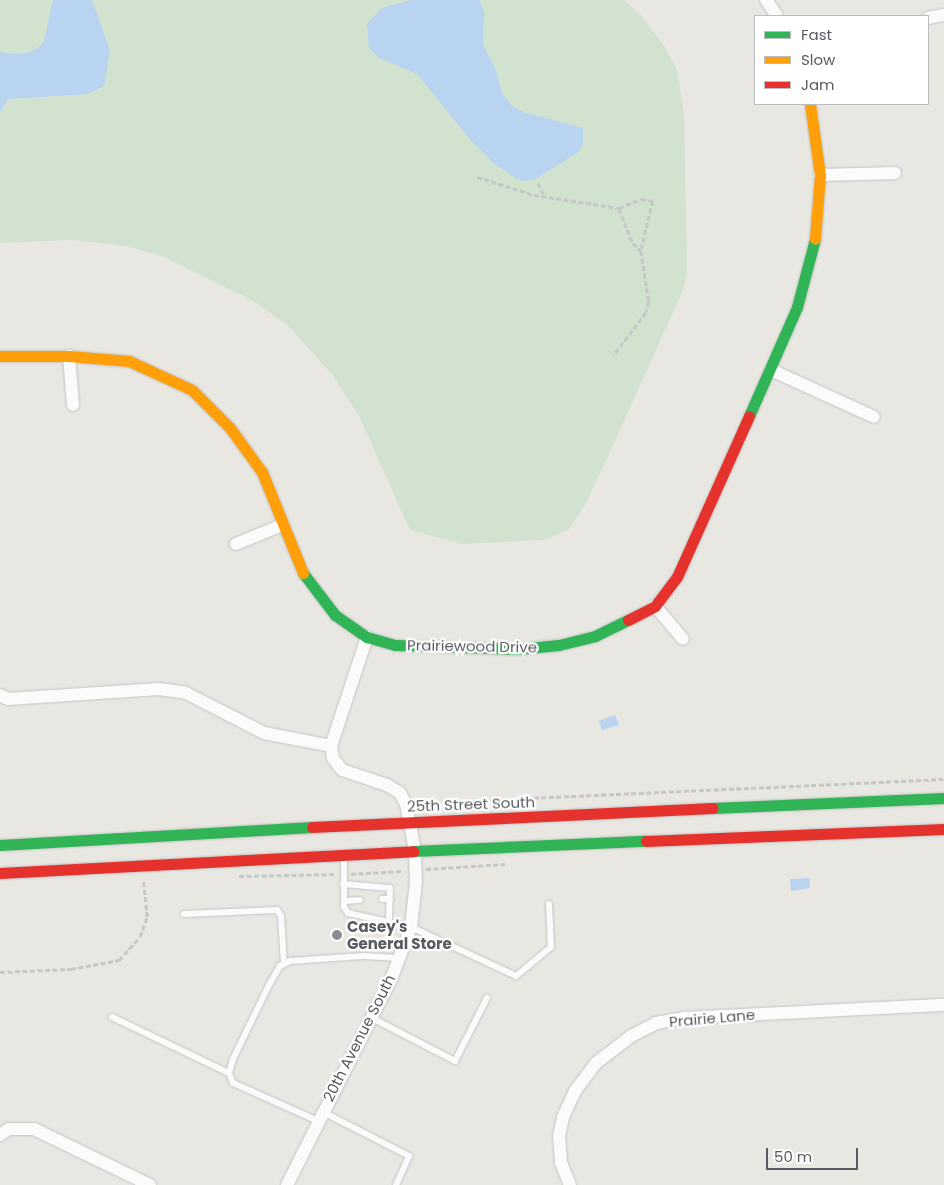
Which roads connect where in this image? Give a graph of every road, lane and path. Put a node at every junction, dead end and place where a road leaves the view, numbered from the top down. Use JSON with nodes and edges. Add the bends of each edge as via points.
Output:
{"nodes":[{"id":1,"x":766,"y":0,"type":"edge"},
{"id":2,"x":944,"y":14,"type":"edge"},
{"id":3,"x":776,"y":15,"type":"edge"},
{"id":4,"x":929,"y":18,"type":"edge"},
{"id":5,"x":810,"y":105,"type":"edge"},
{"id":6,"x":895,"y":173,"type":"dead end"},
{"id":7,"x":820,"y":175,"type":"junction"},
{"id":8,"x":478,"y":177,"type":"dead end"},
{"id":9,"x":538,"y":183,"type":"dead end"},
{"id":10,"x":545,"y":197,"type":"junction"},
{"id":11,"x":619,"y":208,"type":"junction"},
{"id":12,"x":641,"y":252,"type":"junction"},
{"id":13,"x":0,"y":356,"type":"edge"},
{"id":14,"x":69,"y":356,"type":"junction"},
{"id":15,"x":614,"y":356,"type":"dead end"},
{"id":16,"x":771,"y":370,"type":"junction"},
{"id":17,"x":73,"y":405,"type":"dead end"},
{"id":18,"x":874,"y":417,"type":"dead end"},
{"id":19,"x":282,"y":525,"type":"junction"},
{"id":20,"x":236,"y":544,"type":"dead end"},
{"id":21,"x":655,"y":606,"type":"junction"},
{"id":22,"x":367,"y":637,"type":"junction"},
{"id":23,"x":683,"y":639,"type":"dead end"},
{"id":24,"x":0,"y":695,"type":"edge"},
{"id":25,"x":331,"y":746,"type":"junction"},
{"id":26,"x":944,"y":779,"type":"edge"},
{"id":27,"x":944,"y":798,"type":"edge"},
{"id":28,"x":444,"y":802,"type":"dead end"},
{"id":29,"x":412,"y":821,"type":"junction"},
{"id":30,"x":944,"y":829,"type":"edge"},
{"id":31,"x":0,"y":845,"type":"edge"},
{"id":32,"x":415,"y":851,"type":"junction"},
{"id":33,"x":344,"y":854,"type":"junction"},
{"id":34,"x":507,"y":864,"type":"dead end"},
{"id":35,"x":416,"y":870,"type":"junction"},
{"id":36,"x":0,"y":873,"type":"edge"},
{"id":37,"x":343,"y":874,"type":"junction"},
{"id":38,"x":232,"y":876,"type":"dead end"},
{"id":39,"x":153,"y":879,"type":"dead end"},
{"id":40,"x":134,"y":880,"type":"dead end"},
{"id":41,"x":143,"y":880,"type":"junction"},
{"id":42,"x":343,"y":884,"type":"junction"},
{"id":43,"x":382,"y":899,"type":"dead end"},
{"id":44,"x":390,"y":899,"type":"junction"},
{"id":45,"x":360,"y":900,"type":"dead end"},
{"id":46,"x":344,"y":901,"type":"junction"},
{"id":47,"x":549,"y":904,"type":"dead end"},
{"id":48,"x":184,"y":914,"type":"dead end"},
{"id":49,"x":389,"y":923,"type":"junction"},
{"id":50,"x":411,"y":927,"type":"junction"},
{"id":51,"x":399,"y":958,"type":"junction"},
{"id":52,"x":284,"y":964,"type":"junction"},
{"id":53,"x":0,"y":972,"type":"edge"},
{"id":54,"x":487,"y":998,"type":"dead end"},
{"id":55,"x":944,"y":1005,"type":"edge"},
{"id":56,"x":370,"y":1017,"type":"junction"},
{"id":57,"x":112,"y":1018,"type":"dead end"},
{"id":58,"x":229,"y":1073,"type":"junction"},
{"id":59,"x":320,"y":1116,"type":"junction"},
{"id":60,"x":0,"y":1135,"type":"edge"},
{"id":61,"x":150,"y":1185,"type":"edge"},
{"id":62,"x":287,"y":1185,"type":"edge"},
{"id":63,"x":396,"y":1185,"type":"edge"},
{"id":64,"x":570,"y":1185,"type":"edge"}],
"edges":[{"from":1,"to":3,"type":"street"},
{"from":2,"to":4,"type":"street"},
{"from":5,"to":7,"type":"main road","name":"Prairiewood Drive"},
{"from":6,"to":7,"type":"street"},
{"from":7,"to":16,"type":"main road","name":"Prairiewood Drive","via":[[815,240],[797,307]]},
{"from":8,"to":10,"type":"path"},
{"from":9,"to":10,"type":"path"},
{"from":10,"to":11,"type":"path"},
{"from":11,"to":12,"type":"path","via":[[633,243]]},
{"from":11,"to":12,"type":"path","via":[[641,199],[653,200]]},
{"from":12,"to":15,"type":"path","via":[[649,302],[646,313]]},
{"from":13,"to":14,"type":"main road","name":"Prairiewood Drive"},
{"from":14,"to":17,"type":"street"},
{"from":14,"to":19,"type":"main road","name":"Prairiewood Drive","via":[[129,361],[192,390],[230,428],[262,472]]},
{"from":16,"to":18,"type":"street"},
{"from":16,"to":21,"type":"main road","name":"Prairiewood Drive","via":[[677,577]]},
{"from":19,"to":20,"type":"street"},
{"from":19,"to":22,"type":"main road","name":"Prairiewood Drive","via":[[297,563],[311,586],[335,615]]},
{"from":21,"to":22,"type":"main road","name":"Prairiewood Drive","via":[[594,636],[558,645],[518,649],[445,648],[395,645]]},
{"from":21,"to":23,"type":"street"},
{"from":22,"to":25,"type":"street"},
{"from":24,"to":25,"type":"street","via":[[8,699],[159,689],[186,693],[264,733]]},
{"from":25,"to":29,"type":"street","name":"20th Avenue South","via":[[333,758],[342,770],[387,785],[400,793]]},
{"from":26,"to":28,"type":"path"},
{"from":27,"to":29,"type":"main road","name":"25th Street South"},
{"from":29,"to":31,"type":"main road","name":"25th Street South"},
{"from":29,"to":32,"type":"street","name":"20th Avenue South"},
{"from":30,"to":32,"type":"main road"},
{"from":32,"to":33,"type":"main road"},
{"from":32,"to":35,"type":"street","name":"20th Avenue South"},
{"from":33,"to":36,"type":"main road"},
{"from":33,"to":37,"type":"lane"},
{"from":34,"to":35,"type":"path"},
{"from":35,"to":37,"type":"path"},
{"from":35,"to":50,"type":"street","name":"20th Avenue South"},
{"from":37,"to":38,"type":"path"},
{"from":37,"to":42,"type":"lane"},
{"from":39,"to":41,"type":"path"},
{"from":40,"to":41,"type":"path"},
{"from":41,"to":53,"type":"path","via":[[147,917],[129,952],[119,960],[71,969]]},
{"from":42,"to":44,"type":"lane","via":[[384,885],[390,888]]},
{"from":42,"to":46,"type":"lane"},
{"from":43,"to":44,"type":"lane"},
{"from":44,"to":49,"type":"lane"},
{"from":45,"to":46,"type":"lane"},
{"from":46,"to":49,"type":"lane","via":[[348,913]]},
{"from":47,"to":50,"type":"lane","via":[[551,946],[516,976]]},
{"from":48,"to":52,"type":"lane","via":[[277,910],[281,916]]},
{"from":49,"to":50,"type":"lane"},
{"from":50,"to":51,"type":"street","name":"20th Avenue South"},
{"from":51,"to":52,"type":"lane","via":[[363,956]]},
{"from":51,"to":56,"type":"street","name":"20th Avenue South"},
{"from":52,"to":58,"type":"lane","via":[[269,984],[232,1059]]},
{"from":54,"to":56,"type":"lane","via":[[455,1061]]},
{"from":55,"to":64,"type":"street","name":"Prairie Lane","via":[[694,1017],[656,1023],[631,1036],[596,1063],[576,1090],[563,1117],[559,1136],[561,1163]]},
{"from":56,"to":59,"type":"street","name":"20th Avenue South"},
{"from":57,"to":58,"type":"lane"},
{"from":58,"to":59,"type":"lane","via":[[233,1083]]},
{"from":59,"to":62,"type":"street","name":"20th Avenue South"},
{"from":59,"to":63,"type":"lane","via":[[409,1156]]},
{"from":60,"to":61,"type":"street","via":[[8,1129],[34,1129]]}]}
